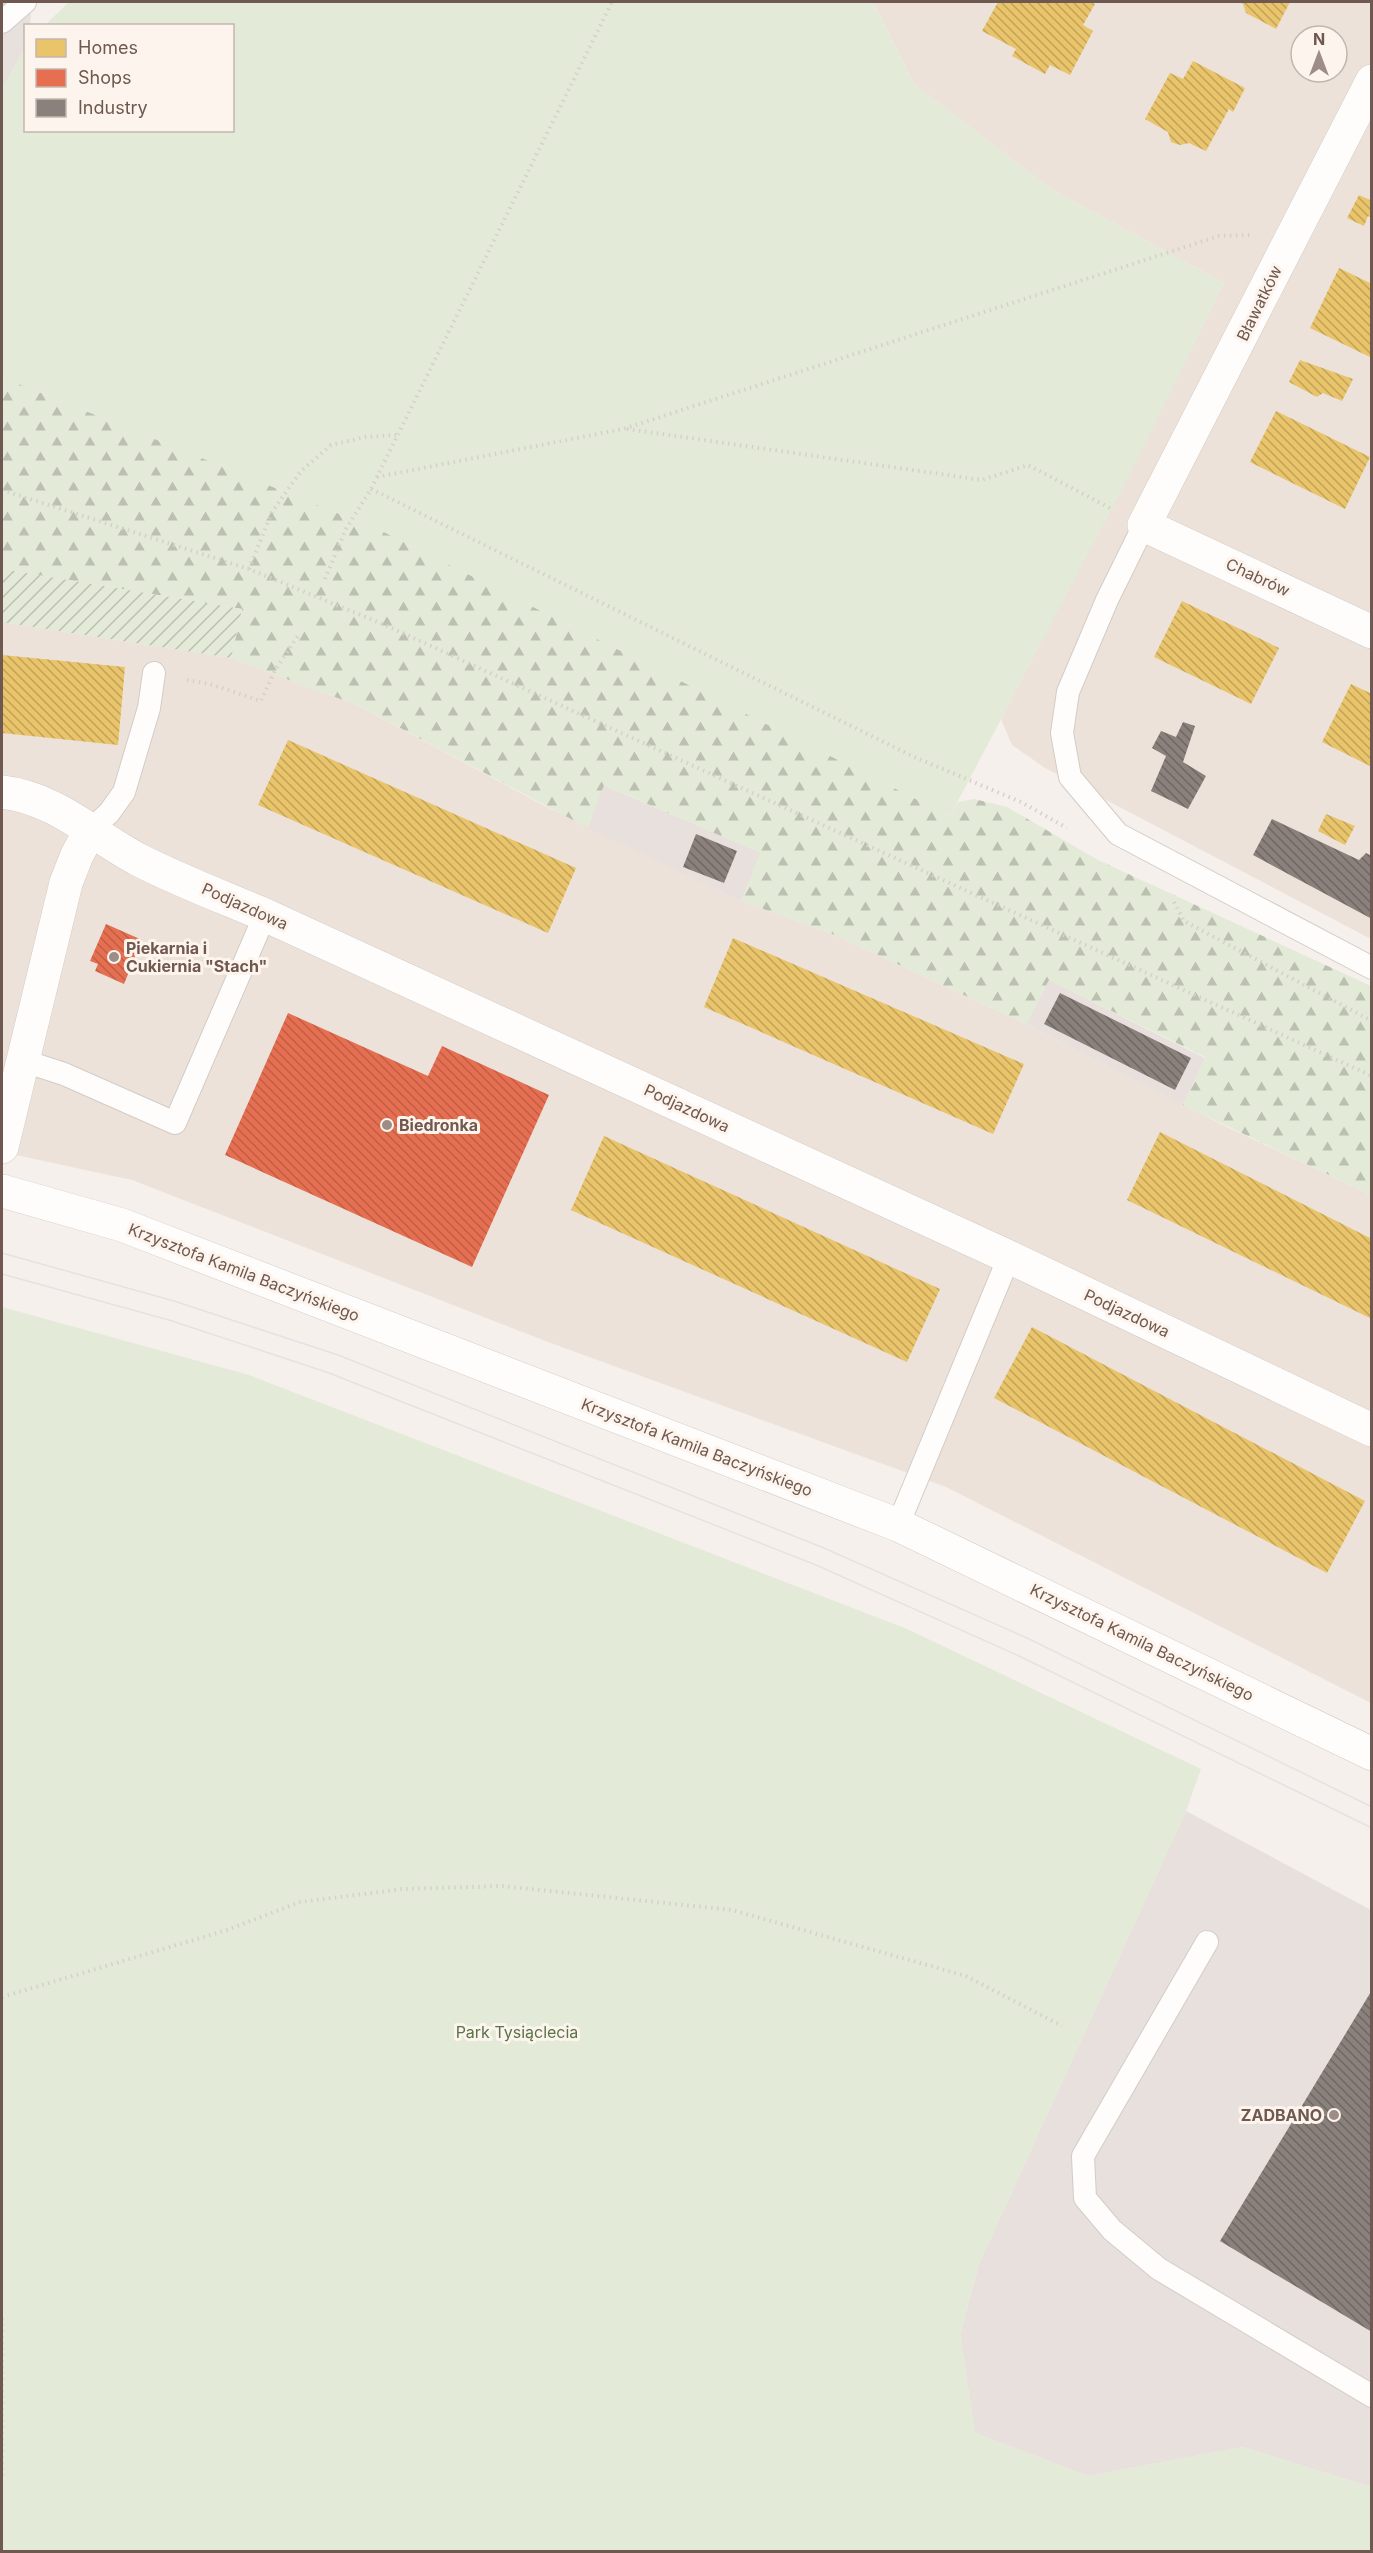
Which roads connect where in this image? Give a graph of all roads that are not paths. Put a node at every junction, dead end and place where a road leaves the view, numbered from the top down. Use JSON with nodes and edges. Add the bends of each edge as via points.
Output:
{"nodes":[{"id":1,"x":25,"y":2,"type":"edge"},
{"id":2,"x":2,"y":22,"type":"edge"},
{"id":3,"x":1371,"y":81,"type":"edge"},
{"id":4,"x":1144,"y":525,"type":"junction"},
{"id":5,"x":1371,"y":632,"type":"edge"},
{"id":6,"x":153,"y":674,"type":"road end"},
{"id":7,"x":2,"y":792,"type":"edge"},
{"id":8,"x":91,"y":829,"type":"junction"},
{"id":9,"x":265,"y":915,"type":"junction"},
{"id":10,"x":1371,"y":968,"type":"edge"},
{"id":11,"x":24,"y":1061,"type":"junction"},
{"id":12,"x":2,"y":1148,"type":"edge"},
{"id":13,"x":2,"y":1191,"type":"edge"},
{"id":14,"x":1009,"y":1257,"type":"junction"},
{"id":15,"x":1371,"y":1430,"type":"edge"},
{"id":16,"x":898,"y":1525,"type":"junction"},
{"id":17,"x":1371,"y":1754,"type":"edge"},
{"id":18,"x":1207,"y":1942,"type":"dead end"},
{"id":19,"x":1371,"y":2396,"type":"edge"}],
"edges":[{"from":1,"to":2,"type":"lane"},
{"from":3,"to":4,"type":"street","name":"Bławatków"},
{"from":4,"to":5,"type":"street","name":"Chabrów"},
{"from":4,"to":10,"type":"lane","via":[[1068,692],[1062,733],[1070,777],[1118,834]]},
{"from":6,"to":8,"type":"lane","via":[[149,708],[124,792]]},
{"from":7,"to":8,"type":"street","name":"Podjazdowa","via":[[43,802]]},
{"from":8,"to":9,"type":"street","name":"Podjazdowa","via":[[142,862]]},
{"from":8,"to":11,"type":"street","via":[[66,883]]},
{"from":9,"to":11,"type":"lane","via":[[175,1123],[64,1074]]},
{"from":9,"to":14,"type":"street","name":"Podjazdowa"},
{"from":11,"to":12,"type":"street"},
{"from":13,"to":16,"type":"street","name":"Krzysztofa Kamila Baczyńskiego","via":[[122,1225]]},
{"from":14,"to":15,"type":"street","name":"Podjazdowa"},
{"from":14,"to":16,"type":"lane"},
{"from":16,"to":17,"type":"street","name":"Krzysztofa Kamila Baczyńskiego"},
{"from":18,"to":19,"type":"lane","via":[[1083,2156],[1085,2198],[1112,2230],[1159,2269]]}]}
